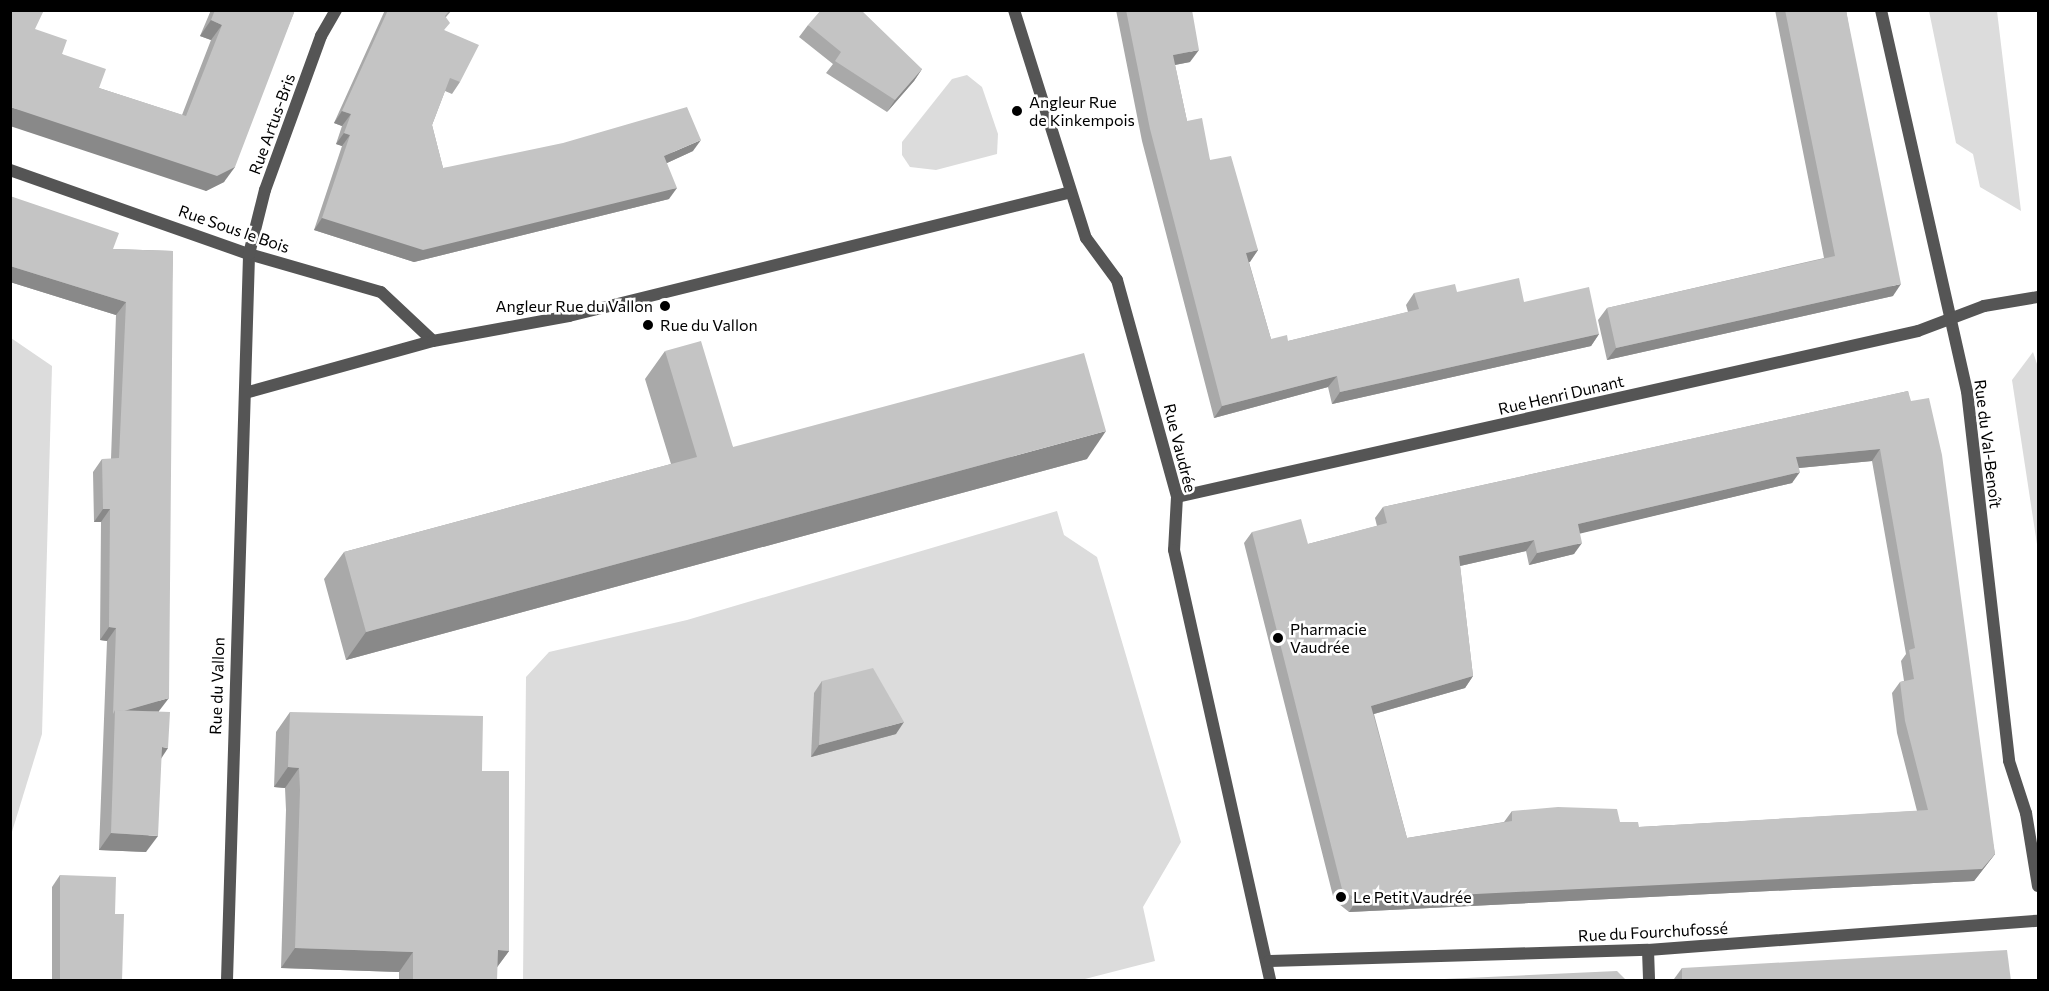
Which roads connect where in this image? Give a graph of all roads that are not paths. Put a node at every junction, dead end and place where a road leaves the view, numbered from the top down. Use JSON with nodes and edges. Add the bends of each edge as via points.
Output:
{"nodes":[{"id":1,"x":336,"y":10,"type":"edge"},
{"id":2,"x":1014,"y":10,"type":"edge"},
{"id":3,"x":1881,"y":10,"type":"edge"},
{"id":4,"x":10,"y":170,"type":"edge"},
{"id":5,"x":1071,"y":192,"type":"junction"},
{"id":6,"x":249,"y":254,"type":"junction"},
{"id":7,"x":2038,"y":297,"type":"edge"},
{"id":8,"x":1950,"y":318,"type":"junction"},
{"id":9,"x":433,"y":341,"type":"junction"},
{"id":10,"x":245,"y":393,"type":"junction"},
{"id":11,"x":1177,"y":497,"type":"junction"},
{"id":12,"x":2038,"y":886,"type":"edge"},
{"id":13,"x":2038,"y":921,"type":"edge"},
{"id":14,"x":1648,"y":950,"type":"junction"},
{"id":15,"x":1269,"y":960,"type":"junction"},
{"id":16,"x":227,"y":981,"type":"edge"},
{"id":17,"x":1270,"y":981,"type":"edge"},
{"id":18,"x":1649,"y":981,"type":"edge"}],
"edges":[{"from":1,"to":6,"type":"street","name":"Rue Artus-Bris","via":[[321,36],[265,190]]},
{"from":2,"to":5,"type":"street","name":"Rue Vaudrée"},
{"from":3,"to":8,"type":"street","name":"Rue du Val-Benoît"},
{"from":4,"to":6,"type":"street","name":"Rue Sous le Bois"},
{"from":5,"to":9,"type":"street","via":[[569,316]]},
{"from":5,"to":11,"type":"street","name":"Rue Vaudrée","via":[[1086,238],[1118,280]]},
{"from":6,"to":9,"type":"street","name":"Rue Sous le Bois","via":[[381,292]]},
{"from":6,"to":10,"type":"street","name":"Rue du Vallon"},
{"from":7,"to":8,"type":"street","name":"Rue Henri Dunant","via":[[1984,306]]},
{"from":8,"to":11,"type":"street","name":"Rue Henri Dunant","via":[[1906,333]]},
{"from":8,"to":12,"type":"street","name":"Rue du Val-Benoît","via":[[1967,391],[2009,761],[2026,813]]},
{"from":9,"to":10,"type":"street"},
{"from":10,"to":16,"type":"street","name":"Rue du Vallon"},
{"from":11,"to":15,"type":"street","name":"Rue Vaudrée","via":[[1174,550]]},
{"from":13,"to":14,"type":"street","name":"Rue du Fourchufossé"},
{"from":14,"to":15,"type":"street","name":"Rue du Fourchufossé"},
{"from":14,"to":18,"type":"street"},
{"from":15,"to":17,"type":"street","name":"Rue Vaudrée"}]}
